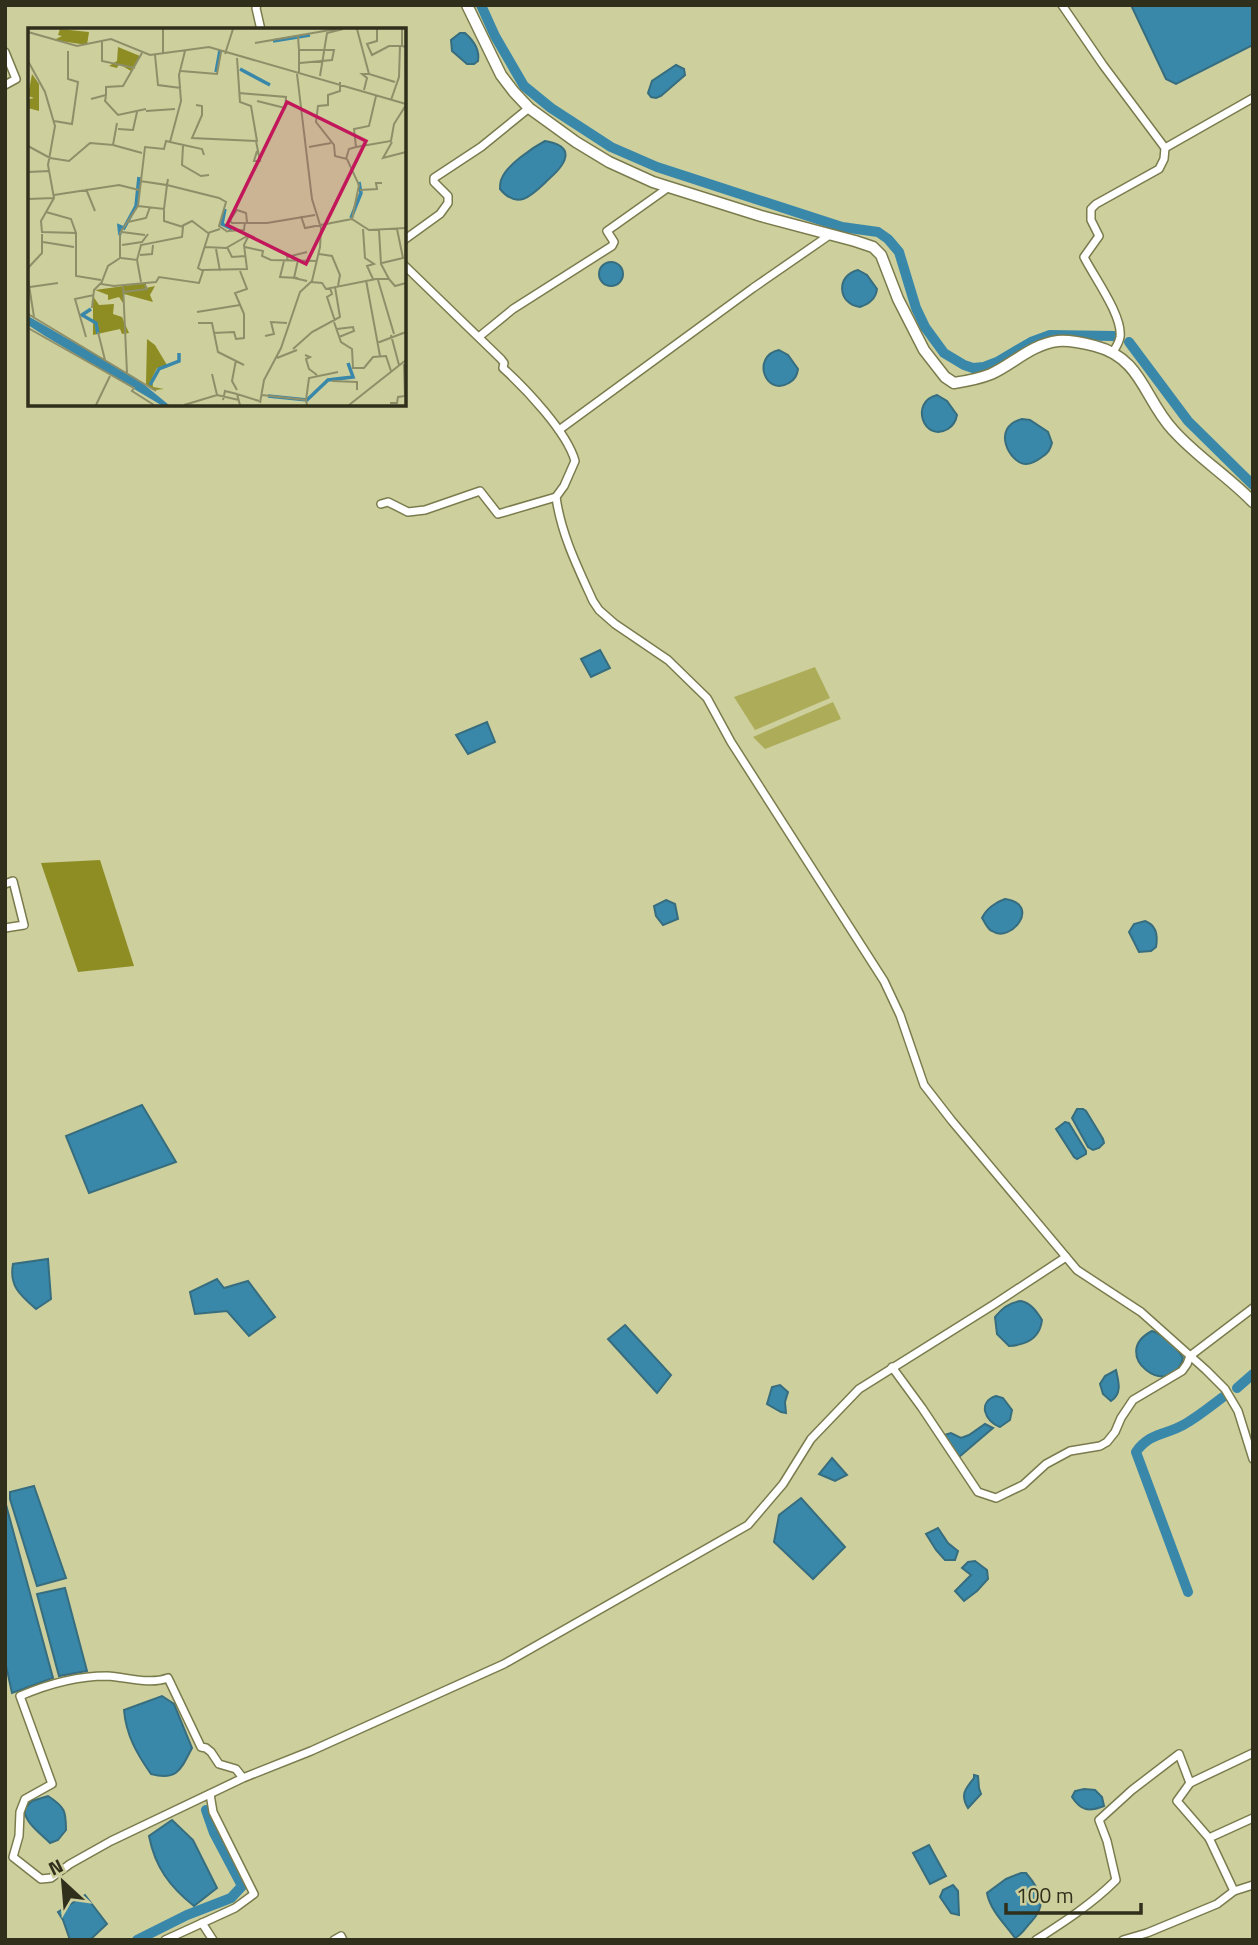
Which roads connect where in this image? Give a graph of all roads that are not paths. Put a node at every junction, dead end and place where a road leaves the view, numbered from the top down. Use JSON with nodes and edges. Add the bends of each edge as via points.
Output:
{"nodes":[{"id":1,"x":257,"y":5,"type":"edge"},
{"id":2,"x":467,"y":5,"type":"edge"},
{"id":3,"x":1062,"y":5,"type":"edge"},
{"id":4,"x":261,"y":28,"type":"edge"},
{"id":5,"x":5,"y":52,"type":"edge"},
{"id":6,"x":5,"y":85,"type":"edge"},
{"id":7,"x":1253,"y":98,"type":"edge"},
{"id":8,"x":529,"y":108,"type":"junction"},
{"id":9,"x":1165,"y":148,"type":"junction"},
{"id":10,"x":669,"y":187,"type":"junction"},
{"id":11,"x":831,"y":234,"type":"junction"},
{"id":12,"x":406,"y":239,"type":"edge"},
{"id":13,"x":406,"y":267,"type":"edge"},
{"id":14,"x":480,"y":337,"type":"junction"},
{"id":15,"x":1113,"y":352,"type":"junction"},
{"id":16,"x":559,"y":430,"type":"junction"},
{"id":17,"x":556,"y":497,"type":"junction"},
{"id":18,"x":1253,"y":502,"type":"edge"},
{"id":19,"x":381,"y":504,"type":"dead end"},
{"id":20,"x":5,"y":884,"type":"edge"},
{"id":21,"x":5,"y":928,"type":"edge"},
{"id":22,"x":1066,"y":1257,"type":"junction"},
{"id":23,"x":1253,"y":1308,"type":"edge"},
{"id":24,"x":1190,"y":1356,"type":"junction"},
{"id":25,"x":892,"y":1367,"type":"junction"},
{"id":26,"x":1253,"y":1458,"type":"edge"},
{"id":27,"x":1253,"y":1753,"type":"edge"},
{"id":28,"x":243,"y":1778,"type":"junction"},
{"id":29,"x":1189,"y":1783,"type":"junction"},
{"id":30,"x":211,"y":1794,"type":"junction"},
{"id":31,"x":1253,"y":1818,"type":"edge"},
{"id":32,"x":1209,"y":1838,"type":"junction"},
{"id":33,"x":1253,"y":1885,"type":"edge"},
{"id":34,"x":1234,"y":1891,"type":"junction"},
{"id":35,"x":202,"y":1923,"type":"junction"},
{"id":36,"x":165,"y":1940,"type":"edge"},
{"id":37,"x":213,"y":1940,"type":"edge"},
{"id":38,"x":334,"y":1940,"type":"edge"},
{"id":39,"x":343,"y":1940,"type":"edge"},
{"id":40,"x":1036,"y":1940,"type":"edge"},
{"id":41,"x":1123,"y":1940,"type":"edge"}],
"edges":[{"from":1,"to":4,"type":"street"},
{"from":2,"to":8,"type":"street","via":[[501,75]]},
{"from":3,"to":9,"type":"street"},
{"from":5,"to":6,"type":"street","via":[[16,79]]},
{"from":7,"to":9,"type":"street"},
{"from":8,"to":10,"type":"street","via":[[609,162]]},
{"from":8,"to":12,"type":"street","via":[[434,178],[448,203]]},
{"from":9,"to":15,"type":"street","via":[[1159,169],[1091,209],[1099,233],[1084,257],[1119,324],[1120,337]]},
{"from":10,"to":11,"type":"street"},
{"from":10,"to":14,"type":"street","via":[[607,231],[612,246],[513,309]]},
{"from":11,"to":15,"type":"street","via":[[873,247],[881,255],[924,350],[954,383],[991,374],[1034,348],[1058,341]]},
{"from":11,"to":16,"type":"street"},
{"from":13,"to":14,"type":"street"},
{"from":14,"to":16,"type":"street"},
{"from":15,"to":18,"type":"street","via":[[1134,371],[1171,429]]},
{"from":16,"to":17,"type":"street","via":[[575,461]]},
{"from":17,"to":19,"type":"street","via":[[498,514],[480,491],[425,510],[408,512],[388,502]]},
{"from":17,"to":22,"type":"street","via":[[565,535],[599,610],[668,660],[707,698],[884,981],[924,1085]]},
{"from":20,"to":21,"type":"street","via":[[13,881],[24,925]]},
{"from":22,"to":24,"type":"street","via":[[1077,1270],[1141,1311]]},
{"from":22,"to":25,"type":"street"},
{"from":23,"to":24,"type":"street"},
{"from":24,"to":25,"type":"street","via":[[1182,1371],[1133,1400],[1107,1442],[1070,1451],[996,1499],[978,1492]]},
{"from":24,"to":26,"type":"street","via":[[1225,1390],[1238,1411]]},
{"from":25,"to":28,"type":"street","via":[[859,1389],[811,1439],[783,1484],[748,1525],[504,1664]]},
{"from":27,"to":29,"type":"street"},
{"from":28,"to":30,"type":"street"},
{"from":28,"to":30,"type":"street","via":[[201,1747],[168,1678],[158,1682],[78,1678],[20,1696],[52,1784],[25,1800],[13,1857],[41,1879],[51,1878],[111,1841]]},
{"from":29,"to":32,"type":"street","via":[[1177,1801]]},
{"from":29,"to":40,"type":"street","via":[[1179,1754],[1099,1820],[1116,1880]]},
{"from":30,"to":35,"type":"street","via":[[213,1812],[254,1894]]},
{"from":31,"to":32,"type":"street"},
{"from":32,"to":34,"type":"street"},
{"from":33,"to":34,"type":"street"},
{"from":34,"to":41,"type":"street","via":[[1217,1904]]},
{"from":35,"to":36,"type":"street"},
{"from":35,"to":37,"type":"street"},
{"from":38,"to":39,"type":"street","via":[[341,1936]]}]}
